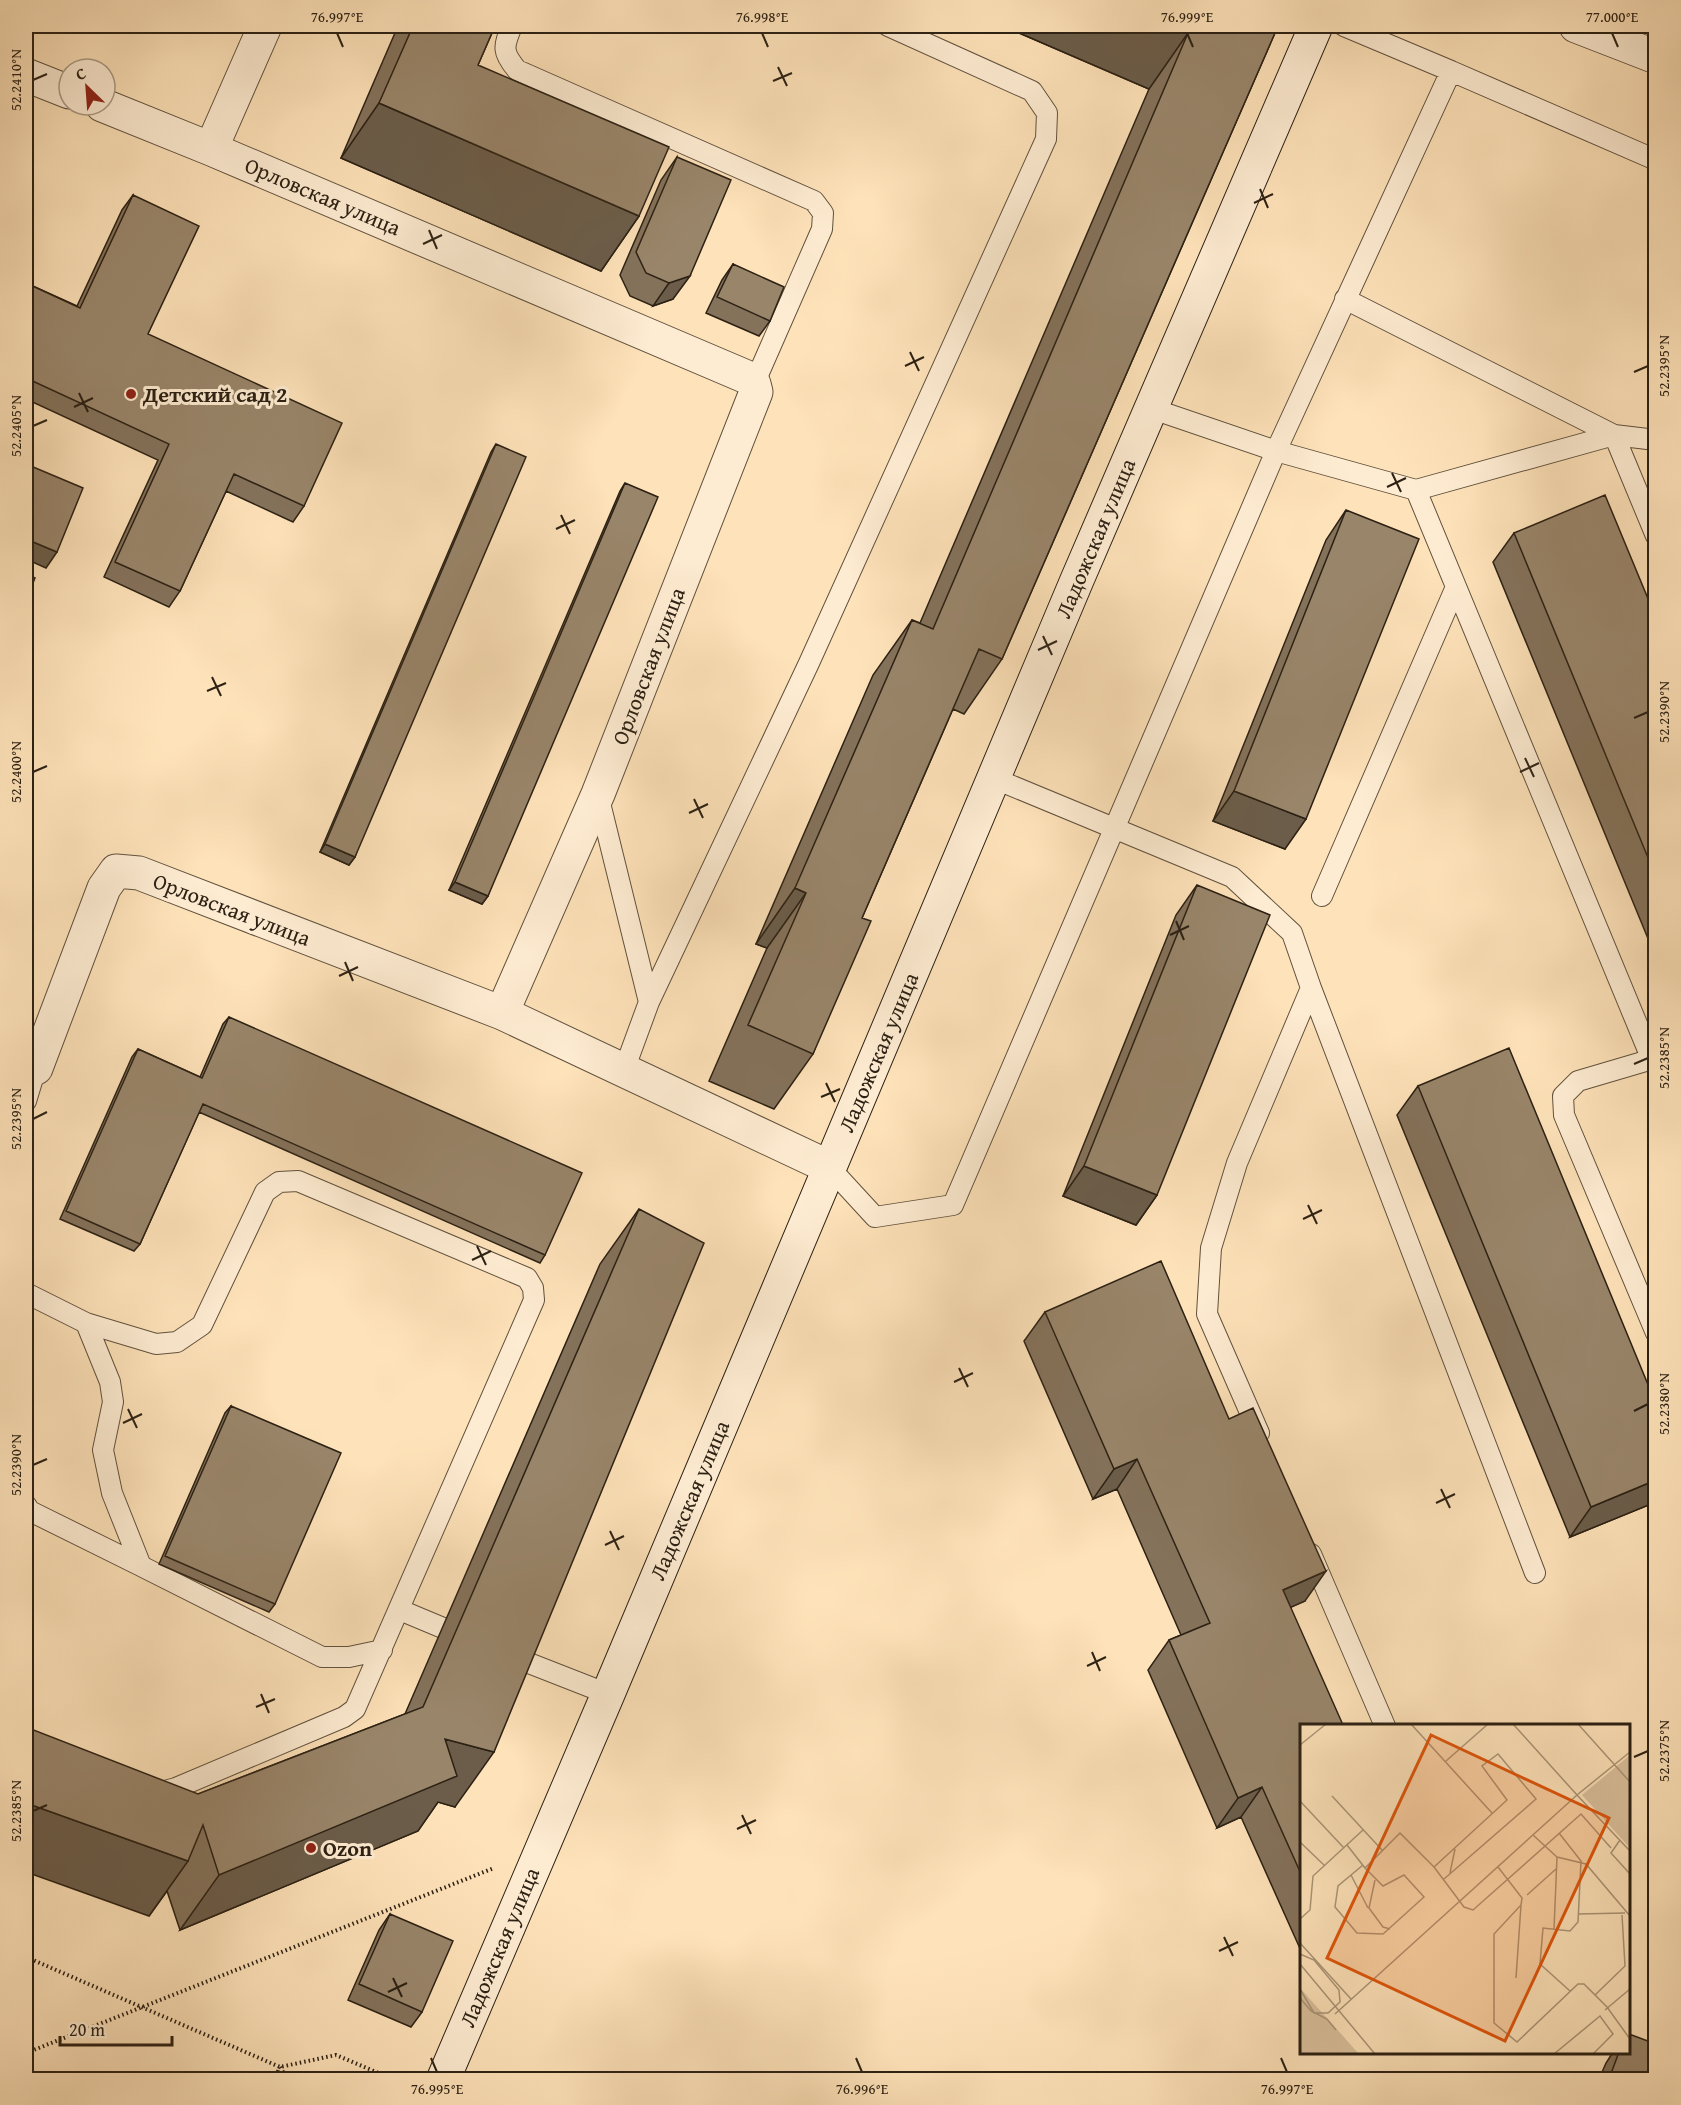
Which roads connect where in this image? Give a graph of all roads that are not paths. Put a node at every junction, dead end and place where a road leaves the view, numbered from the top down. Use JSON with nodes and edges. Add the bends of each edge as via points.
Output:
{"nodes":[{"id":1,"x":265,"y":26,"type":"edge"},
{"id":2,"x":512,"y":26,"type":"edge"},
{"id":3,"x":888,"y":26,"type":"edge"},
{"id":4,"x":1316,"y":26,"type":"edge"},
{"id":5,"x":1344,"y":26,"type":"edge"},
{"id":6,"x":1576,"y":26,"type":"edge"},
{"id":7,"x":1656,"y":57,"type":"edge"},
{"id":8,"x":1451,"y":71,"type":"junction"},
{"id":9,"x":26,"y":75,"type":"edge"},
{"id":10,"x":57,"y":87,"type":"edge"},
{"id":11,"x":117,"y":111,"type":"edge"},
{"id":12,"x":211,"y":149,"type":"junction"},
{"id":13,"x":1656,"y":160,"type":"edge"},
{"id":14,"x":1345,"y":299,"type":"junction"},
{"id":15,"x":754,"y":384,"type":"junction"},
{"id":16,"x":1150,"y":408,"type":"junction"},
{"id":17,"x":1614,"y":435,"type":"junction"},
{"id":18,"x":1656,"y":440,"type":"edge"},
{"id":19,"x":1276,"y":451,"type":"junction"},
{"id":20,"x":1416,"y":490,"type":"junction"},
{"id":21,"x":1656,"y":536,"type":"edge"},
{"id":22,"x":1455,"y":588,"type":"junction"},
{"id":23,"x":993,"y":778,"type":"junction"},
{"id":24,"x":598,"y":794,"type":"junction"},
{"id":25,"x":1114,"y":828,"type":"junction"},
{"id":26,"x":1322,"y":896,"type":"dead end"},
{"id":27,"x":1311,"y":988,"type":"junction"},
{"id":28,"x":649,"y":1002,"type":"junction"},
{"id":29,"x":502,"y":1013,"type":"junction"},
{"id":30,"x":1654,"y":1059,"type":"edge"},
{"id":31,"x":31,"y":1066,"type":"edge"},
{"id":32,"x":624,"y":1070,"type":"junction"},
{"id":33,"x":26,"y":1101,"type":"edge"},
{"id":34,"x":829,"y":1167,"type":"junction"},
{"id":35,"x":26,"y":1293,"type":"edge"},
{"id":36,"x":86,"y":1323,"type":"junction"},
{"id":37,"x":1656,"y":1333,"type":"edge"},
{"id":38,"x":1268,"y":1455,"type":"edge"},
{"id":39,"x":26,"y":1505,"type":"edge"},
{"id":40,"x":1305,"y":1541,"type":"edge"},
{"id":41,"x":141,"y":1566,"type":"junction"},
{"id":42,"x":1535,"y":1574,"type":"dead end"},
{"id":43,"x":400,"y":1610,"type":"junction"},
{"id":44,"x":443,"y":1628,"type":"dead end"},
{"id":45,"x":382,"y":1650,"type":"junction"},
{"id":46,"x":516,"y":1658,"type":"edge"},
{"id":47,"x":609,"y":1694,"type":"junction"},
{"id":48,"x":1385,"y":1724,"type":"edge"},
{"id":49,"x":130,"y":1793,"type":"edge"},
{"id":50,"x":442,"y":2079,"type":"edge"}],
"edges":[{"from":1,"to":12,"type":"street"},
{"from":2,"to":15,"type":"lane","via":[[505,41],[505,56],[517,70],[814,201],[823,213],[822,229]]},
{"from":3,"to":28,"type":"lane","via":[[1032,91],[1047,113],[1046,139],[809,663]]},
{"from":4,"to":16,"type":"street","name":"Ладожская улица"},
{"from":5,"to":8,"type":"lane"},
{"from":6,"to":7,"type":"street"},
{"from":8,"to":13,"type":"lane"},
{"from":8,"to":14,"type":"lane"},
{"from":9,"to":10,"type":"street"},
{"from":11,"to":12,"type":"street","name":"Орловская улица"},
{"from":12,"to":15,"type":"street","name":"Орловская улица","via":[[749,378]]},
{"from":14,"to":17,"type":"lane"},
{"from":14,"to":19,"type":"lane"},
{"from":15,"to":24,"type":"street","name":"Орловская улица","via":[[756,392]]},
{"from":16,"to":19,"type":"lane"},
{"from":16,"to":23,"type":"street","name":"Ладожская улица"},
{"from":17,"to":18,"type":"lane"},
{"from":17,"to":20,"type":"lane"},
{"from":17,"to":21,"type":"lane"},
{"from":19,"to":20,"type":"lane"},
{"from":19,"to":25,"type":"lane"},
{"from":20,"to":22,"type":"lane"},
{"from":22,"to":26,"type":"lane"},
{"from":22,"to":30,"type":"lane"},
{"from":23,"to":25,"type":"lane"},
{"from":23,"to":34,"type":"street","name":"Ладожская улица"},
{"from":24,"to":28,"type":"lane"},
{"from":24,"to":29,"type":"street","name":"Орловская улица"},
{"from":25,"to":27,"type":"lane","via":[[1232,877],[1292,933]]},
{"from":25,"to":34,"type":"lane","via":[[954,1205],[875,1217]]},
{"from":27,"to":38,"type":"lane","via":[[1237,1163],[1211,1248],[1207,1314]]},
{"from":27,"to":42,"type":"lane"},
{"from":28,"to":32,"type":"lane"},
{"from":29,"to":31,"type":"street","name":"Орловская улица","via":[[139,873],[116,872],[104,888]]},
{"from":29,"to":32,"type":"street"},
{"from":30,"to":37,"type":"lane","via":[[1578,1081],[1563,1096],[1564,1116]]},
{"from":31,"to":33,"type":"lane"},
{"from":32,"to":34,"type":"street"},
{"from":34,"to":47,"type":"street","name":"Ладожская улица"},
{"from":35,"to":36,"type":"lane"},
{"from":36,"to":41,"type":"lane","via":[[110,1382],[113,1402],[103,1450],[112,1493]]},
{"from":36,"to":43,"type":"lane","via":[[156,1344],[177,1342],[202,1325],[265,1192],[279,1182],[297,1181],[527,1278],[534,1300]]},
{"from":39,"to":41,"type":"lane","via":[[30,1511]]},
{"from":40,"to":48,"type":"lane"},
{"from":41,"to":45,"type":"lane","via":[[322,1657],[349,1657]]},
{"from":43,"to":44,"type":"lane"},
{"from":43,"to":45,"type":"lane"},
{"from":45,"to":49,"type":"lane","via":[[351,1713],[176,1788],[141,1798]]},
{"from":46,"to":47,"type":"lane"},
{"from":47,"to":50,"type":"street","name":"Ладожская улица"}]}
